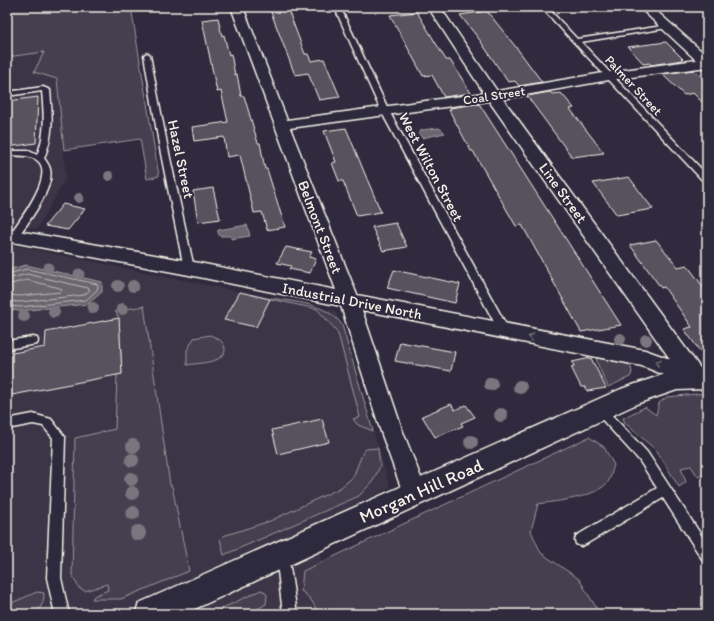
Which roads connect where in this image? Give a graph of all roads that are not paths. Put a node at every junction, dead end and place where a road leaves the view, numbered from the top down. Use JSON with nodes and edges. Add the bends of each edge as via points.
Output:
{"nodes":[{"id":1,"x":237,"y":7,"type":"edge"},
{"id":2,"x":434,"y":7,"type":"edge"},
{"id":3,"x":544,"y":7,"type":"edge"},
{"id":4,"x":645,"y":7,"type":"edge"},
{"id":5,"x":340,"y":13,"type":"dead end"},
{"id":6,"x":667,"y":26,"type":"junction"},
{"id":7,"x":575,"y":40,"type":"junction"},
{"id":8,"x":147,"y":55,"type":"dead end"},
{"id":9,"x":707,"y":63,"type":"edge"},
{"id":10,"x":608,"y":76,"type":"junction"},
{"id":11,"x":7,"y":94,"type":"edge"},
{"id":12,"x":493,"y":96,"type":"junction"},
{"id":13,"x":385,"y":111,"type":"junction"},
{"id":14,"x":281,"y":125,"type":"junction"},
{"id":15,"x":7,"y":153,"type":"edge"},
{"id":16,"x":40,"y":158,"type":"junction"},
{"id":17,"x":707,"y":180,"type":"edge"},
{"id":18,"x":10,"y":235,"type":"edge"},
{"id":19,"x":189,"y":268,"type":"junction"},
{"id":20,"x":349,"y":300,"type":"junction"},
{"id":21,"x":505,"y":332,"type":"junction"},
{"id":22,"x":34,"y":341,"type":"dead end"},
{"id":23,"x":7,"y":346,"type":"edge"},
{"id":24,"x":701,"y":378,"type":"edge"},
{"id":25,"x":600,"y":410,"type":"junction"},
{"id":26,"x":7,"y":424,"type":"edge"},
{"id":27,"x":665,"y":490,"type":"junction"},
{"id":28,"x":415,"y":493,"type":"junction"},
{"id":29,"x":581,"y":540,"type":"dead end"},
{"id":30,"x":282,"y":554,"type":"junction"},
{"id":31,"x":707,"y":555,"type":"edge"},
{"id":32,"x":167,"y":611,"type":"edge"},
{"id":33,"x":62,"y":614,"type":"edge"},
{"id":34,"x":290,"y":614,"type":"edge"}],
"edges":[{"from":1,"to":14,"type":"street","name":"Belmont Street"},
{"from":2,"to":12,"type":"street","name":"Line Street"},
{"from":3,"to":7,"type":"lane","name":"Palmer Street"},
{"from":4,"to":6,"type":"street"},
{"from":5,"to":13,"type":"lane","name":"West Wilton Street"},
{"from":6,"to":7,"type":"lane"},
{"from":6,"to":9,"type":"street"},
{"from":7,"to":10,"type":"lane","name":"Palmer Street"},
{"from":8,"to":19,"type":"lane","name":"Hazel Street"},
{"from":9,"to":10,"type":"street","name":"Coal Street"},
{"from":10,"to":12,"type":"street","name":"Coal Street"},
{"from":10,"to":17,"type":"lane","name":"Palmer Street"},
{"from":11,"to":16,"type":"lane","via":[[43,88],[46,90],[49,136]]},
{"from":12,"to":13,"type":"street","name":"Coal Street"},
{"from":12,"to":24,"type":"street","name":"Line Street"},
{"from":13,"to":14,"type":"street","name":"Coal Street"},
{"from":13,"to":21,"type":"lane","name":"West Wilton Street"},
{"from":14,"to":20,"type":"street","name":"Belmont Street"},
{"from":15,"to":16,"type":"lane","via":[[32,153]]},
{"from":16,"to":18,"type":"lane","via":[[46,167],[40,196]]},
{"from":18,"to":19,"type":"street","name":"Industrial Drive North"},
{"from":19,"to":20,"type":"street","name":"Industrial Drive North"},
{"from":20,"to":21,"type":"street","name":"Industrial Drive North"},
{"from":20,"to":28,"type":"street","name":"Belmont Street","via":[[392,432]]},
{"from":24,"to":21,"type":"street","name":"Industrial Drive North","one_way":true,"via":[[645,358]]},
{"from":22,"to":23,"type":"lane"},
{"from":24,"to":25,"type":"main road","name":"Morgan Hill Road","via":[[659,385]]},
{"from":25,"to":27,"type":"lane","via":[[643,456]]},
{"from":25,"to":28,"type":"main road","name":"Morgan Hill Road"},
{"from":26,"to":33,"type":"lane","via":[[33,420],[47,422],[59,437],[54,578]]},
{"from":27,"to":29,"type":"lane"},
{"from":27,"to":31,"type":"lane"},
{"from":28,"to":30,"type":"main road","name":"Morgan Hill Road"},
{"from":30,"to":32,"type":"main road","name":"Morgan Hill Road"},
{"from":30,"to":34,"type":"lane"}]}
